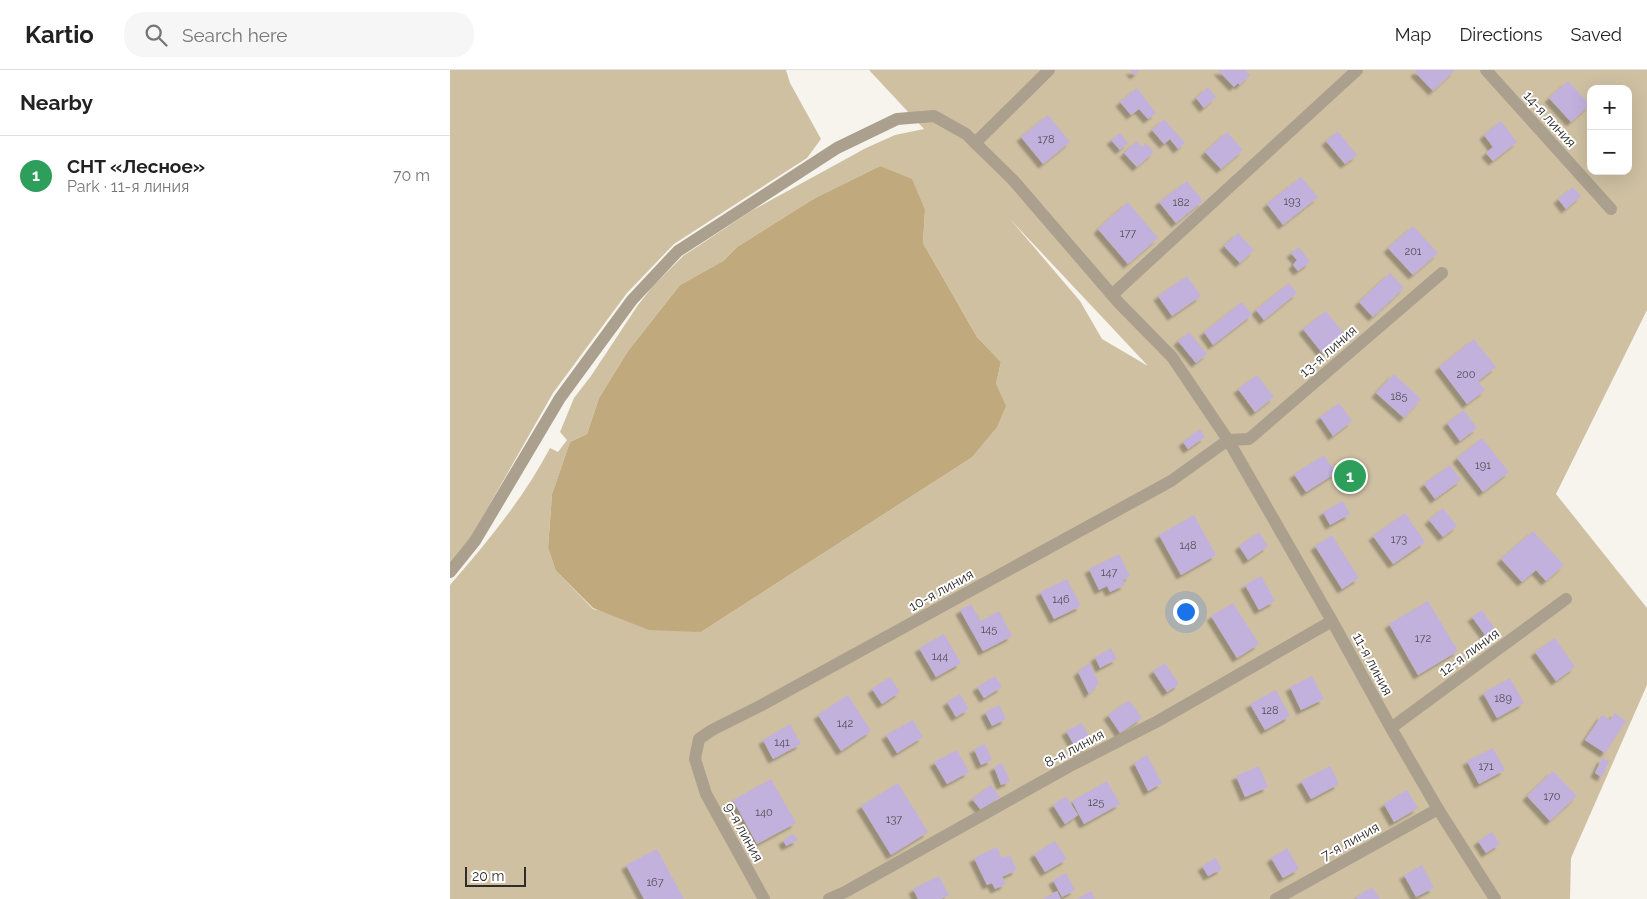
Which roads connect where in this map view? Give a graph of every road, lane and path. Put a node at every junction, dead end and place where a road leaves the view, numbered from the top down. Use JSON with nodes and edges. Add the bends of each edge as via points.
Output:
{"nodes":[{"id":1,"x":1049,"y":70,"type":"edge"},
{"id":2,"x":1357,"y":70,"type":"edge"},
{"id":3,"x":1486,"y":70,"type":"edge"},
{"id":4,"x":975,"y":143,"type":"junction"},
{"id":5,"x":1611,"y":210,"type":"dead end"},
{"id":6,"x":1442,"y":273,"type":"dead end"},
{"id":7,"x":1113,"y":294,"type":"junction"},
{"id":8,"x":1228,"y":440,"type":"junction"},
{"id":9,"x":450,"y":572,"type":"edge"},
{"id":10,"x":1566,"y":599,"type":"dead end"},
{"id":11,"x":1332,"y":621,"type":"junction"},
{"id":12,"x":1391,"y":728,"type":"junction"},
{"id":13,"x":700,"y":778,"type":"joint"},
{"id":14,"x":1438,"y":809,"type":"junction"},
{"id":15,"x":764,"y":899,"type":"edge"},
{"id":16,"x":830,"y":899,"type":"edge"},
{"id":17,"x":1276,"y":899,"type":"edge"},
{"id":18,"x":1495,"y":899,"type":"edge"}],
"edges":[{"from":1,"to":4,"type":"street"},
{"from":2,"to":7,"type":"street"},
{"from":3,"to":5,"type":"street","name":"14-я линия"},
{"from":4,"to":7,"type":"street","name":"11-я линия","via":[[1013,180]]},
{"from":4,"to":9,"type":"street","name":"11-я линия","via":[[966,134],[934,116],[897,119],[836,148],[678,251],[632,300],[560,398],[475,541]]},
{"from":6,"to":8,"type":"street","name":"13-я линия","via":[[1249,439]]},
{"from":7,"to":8,"type":"street","name":"11-я линия","via":[[1172,358]]},
{"from":8,"to":11,"type":"street","name":"11-я линия"},
{"from":8,"to":13,"type":"street","name":"10-я линия","via":[[1172,481],[712,730],[699,739],[695,760]]},
{"from":10,"to":12,"type":"street","name":"12-я линия"},
{"from":11,"to":12,"type":"street","name":"11-я линия"},
{"from":11,"to":16,"type":"street","name":"8-я линия","via":[[1158,721]]},
{"from":12,"to":14,"type":"street","name":"11-я линия"},
{"from":13,"to":15,"type":"street","name":"9-я линия"},
{"from":14,"to":17,"type":"street","name":"7-я линия"},
{"from":14,"to":18,"type":"street","name":"11-я линия"}]}
